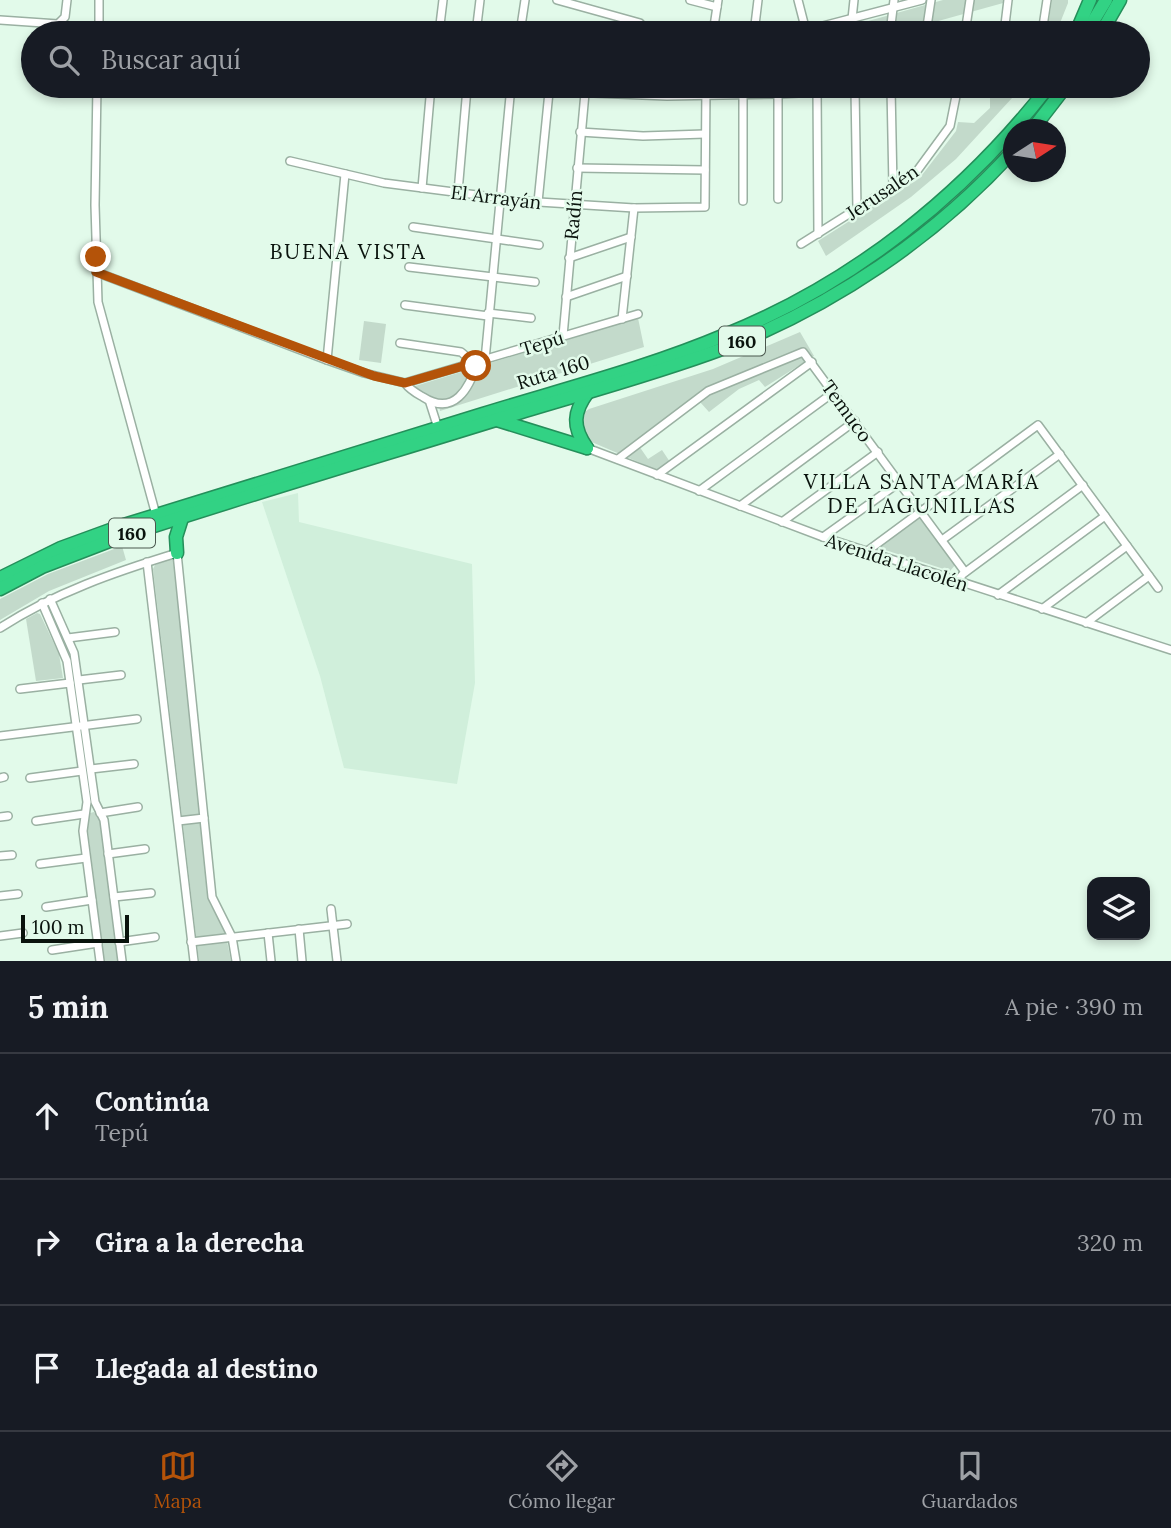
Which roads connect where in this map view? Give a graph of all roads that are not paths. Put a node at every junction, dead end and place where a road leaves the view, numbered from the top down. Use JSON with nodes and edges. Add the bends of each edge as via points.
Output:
{"nodes":[{"id":1,"x":67,"y":0,"type":"edge"},
{"id":2,"x":99,"y":0,"type":"edge"},
{"id":3,"x":443,"y":0,"type":"edge"},
{"id":4,"x":480,"y":0,"type":"edge"},
{"id":5,"x":525,"y":0,"type":"edge"},
{"id":6,"x":558,"y":0,"type":"edge"},
{"id":7,"x":690,"y":0,"type":"edge"},
{"id":8,"x":758,"y":0,"type":"edge"},
{"id":9,"x":798,"y":0,"type":"edge"},
{"id":10,"x":855,"y":0,"type":"edge"},
{"id":11,"x":922,"y":0,"type":"edge"},
{"id":12,"x":931,"y":0,"type":"edge"},
{"id":13,"x":970,"y":0,"type":"edge"},
{"id":14,"x":1008,"y":0,"type":"edge"},
{"id":15,"x":1047,"y":0,"type":"edge"},
{"id":16,"x":1090,"y":0,"type":"edge"},
{"id":17,"x":1106,"y":0,"type":"edge"},
{"id":18,"x":1122,"y":0,"type":"edge"},
{"id":19,"x":717,"y":4,"type":"edge"},
{"id":20,"x":893,"y":4,"type":"edge"},
{"id":21,"x":852,"y":19,"type":"junction"},
{"id":22,"x":0,"y":20,"type":"edge"},
{"id":23,"x":63,"y":21,"type":"edge"},
{"id":24,"x":99,"y":21,"type":"edge"},
{"id":25,"x":440,"y":21,"type":"edge"},
{"id":26,"x":477,"y":21,"type":"edge"},
{"id":27,"x":522,"y":21,"type":"edge"},
{"id":28,"x":633,"y":21,"type":"edge"},
{"id":29,"x":755,"y":21,"type":"edge"},
{"id":30,"x":803,"y":21,"type":"edge"},
{"id":31,"x":844,"y":21,"type":"edge"},
{"id":32,"x":928,"y":21,"type":"edge"},
{"id":33,"x":967,"y":21,"type":"edge"},
{"id":34,"x":1005,"y":21,"type":"edge"},
{"id":35,"x":1044,"y":21,"type":"edge"},
{"id":36,"x":1081,"y":21,"type":"edge"},
{"id":37,"x":1093,"y":21,"type":"edge"},
{"id":38,"x":1109,"y":21,"type":"edge"},
{"id":39,"x":21,"y":22,"type":"edge"},
{"id":40,"x":97,"y":98,"type":"edge"},
{"id":41,"x":430,"y":98,"type":"edge"},
{"id":42,"x":466,"y":98,"type":"edge"},
{"id":43,"x":509,"y":98,"type":"edge"},
{"id":44,"x":548,"y":98,"type":"edge"},
{"id":45,"x":583,"y":98,"type":"edge"},
{"id":46,"x":705,"y":98,"type":"edge"},
{"id":47,"x":743,"y":98,"type":"edge"},
{"id":48,"x":778,"y":98,"type":"edge"},
{"id":49,"x":817,"y":98,"type":"edge"},
{"id":50,"x":855,"y":98,"type":"edge"},
{"id":51,"x":887,"y":98,"type":"edge"},
{"id":52,"x":956,"y":98,"type":"edge"},
{"id":53,"x":1040,"y":98,"type":"edge"},
{"id":54,"x":1057,"y":98,"type":"edge"},
{"id":55,"x":1040,"y":119,"type":"edge"},
{"id":56,"x":580,"y":132,"type":"junction"},
{"id":57,"x":705,"y":134,"type":"junction"},
{"id":58,"x":1003,"y":160,"type":"edge"},
{"id":59,"x":290,"y":161,"type":"dead end"},
{"id":60,"x":577,"y":168,"type":"junction"},
{"id":61,"x":705,"y":170,"type":"junction"},
{"id":62,"x":345,"y":174,"type":"junction"},
{"id":63,"x":894,"y":187,"type":"junction"},
{"id":64,"x":422,"y":188,"type":"junction"},
{"id":65,"x":458,"y":192,"type":"junction"},
{"id":66,"x":500,"y":197,"type":"junction"},
{"id":67,"x":778,"y":199,"type":"dead end"},
{"id":68,"x":743,"y":201,"type":"dead end"},
{"id":69,"x":538,"y":202,"type":"junction"},
{"id":70,"x":573,"y":204,"type":"junction"},
{"id":71,"x":634,"y":208,"type":"junction"},
{"id":72,"x":857,"y":210,"type":"junction"},
{"id":73,"x":413,"y":228,"type":"dead end"},
{"id":74,"x":817,"y":234,"type":"junction"},
{"id":75,"x":631,"y":237,"type":"junction"},
{"id":76,"x":496,"y":239,"type":"junction"},
{"id":77,"x":801,"y":244,"type":"dead end"},
{"id":78,"x":539,"y":245,"type":"dead end"},
{"id":79,"x":569,"y":258,"type":"junction"},
{"id":80,"x":409,"y":267,"type":"dead end"},
{"id":81,"x":96,"y":272,"type":"junction"},
{"id":82,"x":627,"y":276,"type":"junction"},
{"id":83,"x":492,"y":277,"type":"junction"},
{"id":84,"x":535,"y":282,"type":"dead end"},
{"id":85,"x":566,"y":297,"type":"junction"},
{"id":86,"x":405,"y":305,"type":"dead end"},
{"id":87,"x":638,"y":314,"type":"dead end"},
{"id":88,"x":488,"y":315,"type":"junction"},
{"id":89,"x":531,"y":318,"type":"dead end"},
{"id":90,"x":622,"y":319,"type":"junction"},
{"id":91,"x":563,"y":336,"type":"junction"},
{"id":92,"x":400,"y":343,"type":"dead end"},
{"id":93,"x":327,"y":360,"type":"junction"},
{"id":94,"x":477,"y":362,"type":"junction"},
{"id":95,"x":812,"y":362,"type":"junction"},
{"id":96,"x":405,"y":383,"type":"junction"},
{"id":97,"x":587,"y":392,"type":"junction"},
{"id":98,"x":834,"y":392,"type":"junction"},
{"id":99,"x":430,"y":403,"type":"junction"},
{"id":100,"x":497,"y":420,"type":"junction"},
{"id":101,"x":855,"y":421,"type":"junction"},
{"id":102,"x":438,"y":428,"type":"junction"},
{"id":103,"x":587,"y":448,"type":"junction"},
{"id":104,"x":878,"y":452,"type":"junction"},
{"id":105,"x":1060,"y":454,"type":"junction"},
{"id":106,"x":618,"y":459,"type":"junction"},
{"id":107,"x":657,"y":475,"type":"junction"},
{"id":108,"x":900,"y":482,"type":"junction"},
{"id":109,"x":1083,"y":485,"type":"junction"},
{"id":110,"x":699,"y":491,"type":"junction"},
{"id":111,"x":740,"y":506,"type":"junction"},
{"id":112,"x":921,"y":511,"type":"junction"},
{"id":113,"x":156,"y":515,"type":"junction"},
{"id":114,"x":1105,"y":516,"type":"junction"},
{"id":115,"x":182,"y":518,"type":"junction"},
{"id":116,"x":782,"y":522,"type":"junction"},
{"id":117,"x":822,"y":537,"type":"junction"},
{"id":118,"x":943,"y":540,"type":"junction"},
{"id":119,"x":1127,"y":546,"type":"junction"},
{"id":120,"x":866,"y":552,"type":"junction"},
{"id":121,"x":177,"y":553,"type":"junction"},
{"id":122,"x":147,"y":562,"type":"junction"},
{"id":123,"x":965,"y":572,"type":"junction"},
{"id":124,"x":1149,"y":576,"type":"junction"},
{"id":125,"x":0,"y":578,"type":"edge"},
{"id":126,"x":957,"y":581,"type":"junction"},
{"id":127,"x":1158,"y":588,"type":"dead end"},
{"id":128,"x":0,"y":589,"type":"edge"},
{"id":129,"x":998,"y":595,"type":"junction"},
{"id":130,"x":46,"y":601,"type":"junction"},
{"id":131,"x":1042,"y":609,"type":"junction"},
{"id":132,"x":1086,"y":623,"type":"junction"},
{"id":133,"x":0,"y":628,"type":"edge"},
{"id":134,"x":115,"y":632,"type":"dead end"},
{"id":135,"x":68,"y":638,"type":"junction"},
{"id":136,"x":1171,"y":650,"type":"edge"},
{"id":137,"x":121,"y":675,"type":"dead end"},
{"id":138,"x":75,"y":681,"type":"junction"},
{"id":139,"x":20,"y":690,"type":"dead end"},
{"id":140,"x":137,"y":719,"type":"dead end"},
{"id":141,"x":81,"y":726,"type":"junction"},
{"id":142,"x":0,"y":736,"type":"edge"},
{"id":143,"x":134,"y":764,"type":"dead end"},
{"id":144,"x":86,"y":770,"type":"junction"},
{"id":145,"x":30,"y":778,"type":"dead end"},
{"id":146,"x":138,"y":807,"type":"dead end"},
{"id":147,"x":98,"y":810,"type":"junction"},
{"id":148,"x":85,"y":812,"type":"junction"},
{"id":149,"x":204,"y":818,"type":"junction"},
{"id":150,"x":36,"y":821,"type":"dead end"},
{"id":151,"x":178,"y":821,"type":"junction"},
{"id":152,"x":145,"y":849,"type":"dead end"},
{"id":153,"x":108,"y":854,"type":"junction"},
{"id":154,"x":12,"y":855,"type":"dead end"},
{"id":155,"x":0,"y":856,"type":"edge"},
{"id":156,"x":86,"y":858,"type":"junction"},
{"id":157,"x":40,"y":864,"type":"dead end"},
{"id":158,"x":151,"y":892,"type":"dead end"},
{"id":159,"x":18,"y":894,"type":"dead end"},
{"id":160,"x":0,"y":896,"type":"edge"},
{"id":161,"x":114,"y":897,"type":"junction"},
{"id":162,"x":92,"y":900,"type":"junction"},
{"id":163,"x":46,"y":907,"type":"dead end"},
{"id":164,"x":331,"y":909,"type":"dead end"},
{"id":165,"x":347,"y":924,"type":"dead end"},
{"id":166,"x":333,"y":926,"type":"junction"},
{"id":167,"x":299,"y":929,"type":"junction"},
{"id":168,"x":23,"y":933,"type":"dead end"},
{"id":169,"x":268,"y":933,"type":"junction"},
{"id":170,"x":0,"y":936,"type":"edge"},
{"id":171,"x":155,"y":937,"type":"dead end"},
{"id":172,"x":232,"y":937,"type":"junction"},
{"id":173,"x":119,"y":942,"type":"junction"},
{"id":174,"x":191,"y":942,"type":"junction"},
{"id":175,"x":98,"y":943,"type":"junction"},
{"id":176,"x":52,"y":950,"type":"dead end"},
{"id":177,"x":100,"y":961,"type":"edge"},
{"id":178,"x":122,"y":961,"type":"edge"},
{"id":179,"x":194,"y":961,"type":"edge"},
{"id":180,"x":236,"y":961,"type":"edge"},
{"id":181,"x":271,"y":961,"type":"edge"},
{"id":182,"x":302,"y":961,"type":"edge"},
{"id":183,"x":337,"y":961,"type":"edge"}],
"edges":[{"from":1,"to":23,"type":"street"},
{"from":2,"to":24,"type":"street"},
{"from":3,"to":25,"type":"street"},
{"from":4,"to":26,"type":"street"},
{"from":5,"to":27,"type":"street"},
{"from":6,"to":28,"type":"street"},
{"from":7,"to":19,"type":"street"},
{"from":8,"to":29,"type":"street"},
{"from":9,"to":30,"type":"street"},
{"from":10,"to":21,"type":"street"},
{"from":11,"to":20,"type":"street"},
{"from":12,"to":32,"type":"street"},
{"from":13,"to":33,"type":"street"},
{"from":14,"to":34,"type":"street"},
{"from":15,"to":35,"type":"street"},
{"from":16,"to":36,"type":"highway"},
{"from":17,"to":37,"type":"highway"},
{"from":18,"to":38,"type":"highway"},
{"from":20,"to":21,"type":"street"},
{"from":21,"to":31,"type":"street"},
{"from":22,"to":39,"type":"street"},
{"from":40,"to":81,"type":"street"},
{"from":41,"to":64,"type":"street"},
{"from":42,"to":65,"type":"street"},
{"from":43,"to":66,"type":"street"},
{"from":44,"to":69,"type":"street"},
{"from":45,"to":56,"type":"street","name":"Radín"},
{"from":46,"to":57,"type":"street"},
{"from":47,"to":68,"type":"street"},
{"from":48,"to":67,"type":"street"},
{"from":49,"to":74,"type":"street"},
{"from":50,"to":72,"type":"street"},
{"from":51,"to":63,"type":"street"},
{"from":52,"to":63,"type":"street","name":"Jerusalén","via":[[948,130],[917,171]]},
{"from":53,"to":102,"type":"highway","name":"Ruta 160","number":"160","via":[[978,167],[927,214],[879,251],[794,303],[678,353]]},
{"from":54,"to":55,"type":"highway"},
{"from":56,"to":57,"type":"street"},
{"from":56,"to":60,"type":"street","name":"Radín"},
{"from":57,"to":61,"type":"street"},
{"from":58,"to":97,"type":"highway","name":"Ruta 160","number":"160","via":[[914,242],[818,304],[722,349]]},
{"from":59,"to":62,"type":"street","name":"El Arrayán"},
{"from":60,"to":61,"type":"street"},
{"from":60,"to":70,"type":"street","name":"Radín"},
{"from":61,"to":71,"type":"street","name":"El Arrayán","via":[[705,207]]},
{"from":62,"to":64,"type":"street","name":"El Arrayán"},
{"from":62,"to":93,"type":"street"},
{"from":63,"to":72,"type":"street","name":"Jerusalén"},
{"from":64,"to":65,"type":"street","name":"El Arrayán"},
{"from":65,"to":66,"type":"street","name":"El Arrayán"},
{"from":66,"to":69,"type":"street","name":"El Arrayán"},
{"from":66,"to":76,"type":"street"},
{"from":69,"to":70,"type":"street","name":"El Arrayán"},
{"from":70,"to":71,"type":"street","name":"El Arrayán"},
{"from":70,"to":79,"type":"street","name":"Radín"},
{"from":71,"to":75,"type":"street"},
{"from":72,"to":74,"type":"street","name":"Jerusalén"},
{"from":73,"to":76,"type":"street"},
{"from":74,"to":77,"type":"street","name":"Jerusalén"},
{"from":75,"to":79,"type":"street"},
{"from":75,"to":82,"type":"street"},
{"from":76,"to":78,"type":"street"},
{"from":76,"to":83,"type":"street"},
{"from":79,"to":85,"type":"street","name":"Radín"},
{"from":80,"to":83,"type":"street"},
{"from":81,"to":93,"type":"street"},
{"from":81,"to":113,"type":"street","via":[[101,317]]},
{"from":82,"to":85,"type":"street"},
{"from":82,"to":90,"type":"street"},
{"from":83,"to":84,"type":"street"},
{"from":83,"to":88,"type":"street"},
{"from":85,"to":91,"type":"street","name":"Radín"},
{"from":86,"to":88,"type":"street"},
{"from":87,"to":90,"type":"street","name":"Tepú"},
{"from":88,"to":89,"type":"street"},
{"from":88,"to":94,"type":"street"},
{"from":90,"to":91,"type":"street","name":"Tepú"},
{"from":91,"to":94,"type":"street","name":"Tepú"},
{"from":92,"to":94,"type":"street","via":[[461,352]]},
{"from":93,"to":96,"type":"street"},
{"from":94,"to":96,"type":"street","name":"Tepú"},
{"from":94,"to":99,"type":"street","via":[[459,397]]},
{"from":95,"to":98,"type":"street","name":"Temuco"},
{"from":95,"to":106,"type":"street","name":"Temuco","via":[[803,352],[708,391]]},
{"from":95,"to":107,"type":"street"},
{"from":96,"to":99,"type":"street"},
{"from":97,"to":100,"type":"highway","name":"Ruta 160","number":"160"},
{"from":97,"to":103,"type":"highway","via":[[575,421]]},
{"from":98,"to":101,"type":"street","name":"Temuco"},
{"from":98,"to":110,"type":"street"},
{"from":99,"to":102,"type":"street"},
{"from":100,"to":103,"type":"highway"},
{"from":100,"to":115,"type":"highway","name":"Ruta 160","number":"160"},
{"from":101,"to":104,"type":"street","name":"Temuco"},
{"from":101,"to":111,"type":"street"},
{"from":102,"to":113,"type":"highway","name":"Ruta 160","number":"160"},
{"from":103,"to":106,"type":"street","name":"Avenida Llacolén"},
{"from":104,"to":108,"type":"street","name":"Temuco"},
{"from":104,"to":116,"type":"street"},
{"from":105,"to":109,"type":"street"},
{"from":105,"to":112,"type":"street","via":[[1038,425]]},
{"from":105,"to":118,"type":"street"},
{"from":106,"to":107,"type":"street","name":"Avenida Llacolén"},
{"from":107,"to":110,"type":"street","name":"Avenida Llacolén"},
{"from":108,"to":112,"type":"street","name":"Temuco"},
{"from":108,"to":117,"type":"street"},
{"from":109,"to":114,"type":"street"},
{"from":109,"to":123,"type":"street"},
{"from":110,"to":111,"type":"street","name":"Avenida Llacolén"},
{"from":111,"to":116,"type":"street","name":"Avenida Llacolén"},
{"from":112,"to":118,"type":"street","name":"Temuco"},
{"from":112,"to":120,"type":"street"},
{"from":113,"to":125,"type":"highway","name":"Ruta 160","number":"160","via":[[61,548]]},
{"from":114,"to":119,"type":"street"},
{"from":114,"to":129,"type":"street"},
{"from":115,"to":121,"type":"highway"},
{"from":115,"to":128,"type":"highway","name":"Ruta 160","number":"160","via":[[63,558]]},
{"from":116,"to":117,"type":"street","name":"Avenida Llacolén"},
{"from":117,"to":120,"type":"street","name":"Avenida Llacolén"},
{"from":118,"to":123,"type":"street","name":"Temuco"},
{"from":119,"to":124,"type":"street"},
{"from":119,"to":131,"type":"street"},
{"from":120,"to":126,"type":"street","name":"Avenida Llacolén"},
{"from":121,"to":122,"type":"street"},
{"from":121,"to":149,"type":"street"},
{"from":122,"to":130,"type":"street"},
{"from":122,"to":151,"type":"street"},
{"from":123,"to":126,"type":"street"},
{"from":124,"to":127,"type":"street"},
{"from":124,"to":132,"type":"street"},
{"from":126,"to":129,"type":"street","name":"Avenida Llacolén"},
{"from":129,"to":131,"type":"street","name":"Avenida Llacolén"},
{"from":130,"to":133,"type":"street"},
{"from":130,"to":135,"type":"street"},
{"from":130,"to":138,"type":"street"},
{"from":131,"to":132,"type":"street","name":"Avenida Llacolén"},
{"from":132,"to":136,"type":"street","name":"Avenida Llacolén"},
{"from":134,"to":135,"type":"street"},
{"from":135,"to":138,"type":"street","via":[[75,653]]},
{"from":137,"to":138,"type":"street"},
{"from":138,"to":139,"type":"street"},
{"from":138,"to":141,"type":"street"},
{"from":140,"to":141,"type":"street"},
{"from":141,"to":142,"type":"street"},
{"from":141,"to":144,"type":"street"},
{"from":143,"to":144,"type":"street"},
{"from":144,"to":145,"type":"street"},
{"from":144,"to":147,"type":"street"},
{"from":144,"to":148,"type":"street"},
{"from":146,"to":147,"type":"street"},
{"from":147,"to":148,"type":"street"},
{"from":147,"to":153,"type":"street","via":[[104,820]]},
{"from":148,"to":150,"type":"street"},
{"from":148,"to":156,"type":"street"},
{"from":149,"to":151,"type":"street"},
{"from":149,"to":172,"type":"street","via":[[212,897]]},
{"from":151,"to":174,"type":"street"},
{"from":152,"to":153,"type":"street"},
{"from":153,"to":161,"type":"street"},
{"from":154,"to":155,"type":"street"},
{"from":156,"to":157,"type":"street"},
{"from":156,"to":162,"type":"street"},
{"from":158,"to":161,"type":"street"},
{"from":159,"to":160,"type":"street"},
{"from":161,"to":173,"type":"street"},
{"from":162,"to":163,"type":"street"},
{"from":162,"to":175,"type":"street"},
{"from":164,"to":166,"type":"street"},
{"from":165,"to":166,"type":"street"},
{"from":166,"to":167,"type":"street"},
{"from":166,"to":183,"type":"street"},
{"from":167,"to":169,"type":"street"},
{"from":167,"to":182,"type":"street"},
{"from":168,"to":170,"type":"street"},
{"from":169,"to":172,"type":"street"},
{"from":169,"to":181,"type":"street"},
{"from":171,"to":173,"type":"street"},
{"from":172,"to":174,"type":"street"},
{"from":172,"to":180,"type":"street"},
{"from":173,"to":178,"type":"street"},
{"from":174,"to":179,"type":"street"},
{"from":175,"to":176,"type":"street"},
{"from":175,"to":177,"type":"street"}]}
